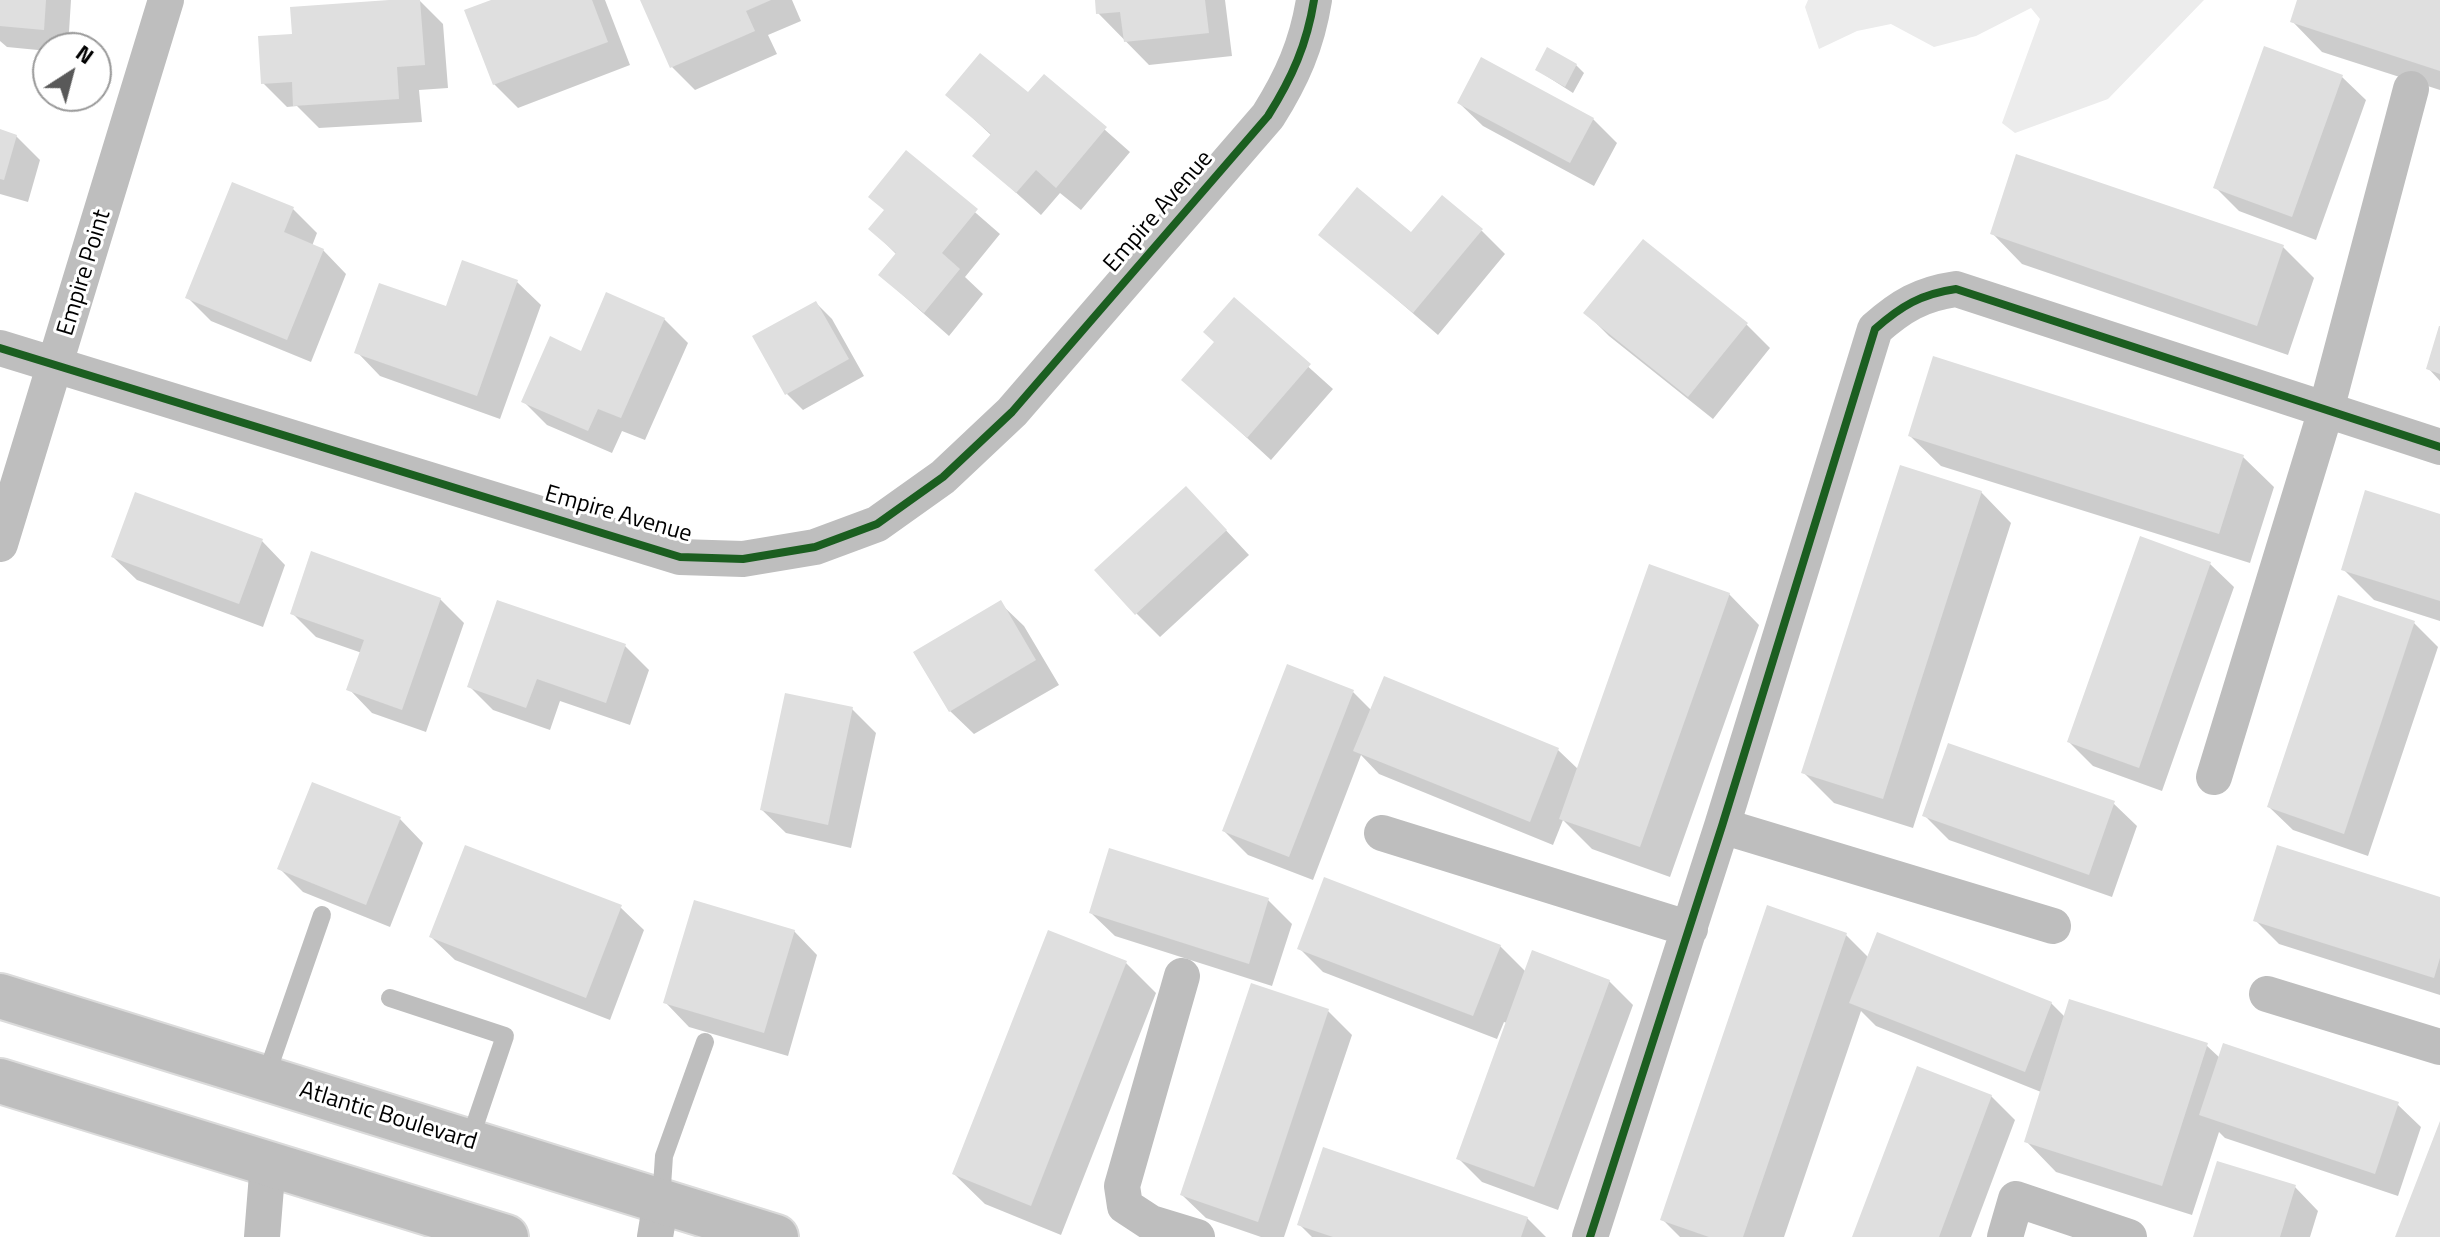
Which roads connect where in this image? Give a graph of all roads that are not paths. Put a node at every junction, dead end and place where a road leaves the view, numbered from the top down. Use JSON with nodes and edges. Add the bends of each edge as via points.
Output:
{"nodes":[{"id":1,"x":166,"y":0,"type":"edge"},
{"id":2,"x":1314,"y":0,"type":"edge"},
{"id":3,"x":2411,"y":89,"type":"dead end"},
{"id":4,"x":0,"y":348,"type":"edge"},
{"id":5,"x":57,"y":365,"type":"junction"},
{"id":6,"x":2326,"y":410,"type":"junction"},
{"id":7,"x":2440,"y":447,"type":"edge"},
{"id":8,"x":0,"y":544,"type":"edge"},
{"id":9,"x":2214,"y":777,"type":"dead end"},
{"id":10,"x":1722,"y":826,"type":"junction"},
{"id":11,"x":1382,"y":833,"type":"dead end"},
{"id":12,"x":322,"y":915,"type":"dead end"},
{"id":13,"x":2053,"y":926,"type":"dead end"},
{"id":14,"x":1690,"y":929,"type":"junction"},
{"id":15,"x":1182,"y":976,"type":"dead end"},
{"id":16,"x":2267,"y":994,"type":"dead end"},
{"id":17,"x":0,"y":996,"type":"edge"},
{"id":18,"x":390,"y":998,"type":"dead end"},
{"id":19,"x":705,"y":1042,"type":"dead end"},
{"id":20,"x":2440,"y":1047,"type":"edge"},
{"id":21,"x":265,"y":1079,"type":"junction"},
{"id":22,"x":0,"y":1081,"type":"edge"},
{"id":23,"x":469,"y":1142,"type":"junction"},
{"id":24,"x":268,"y":1162,"type":"junction"},
{"id":25,"x":658,"y":1219,"type":"edge"},
{"id":26,"x":262,"y":1237,"type":"edge"},
{"id":27,"x":506,"y":1237,"type":"edge"},
{"id":28,"x":776,"y":1237,"type":"edge"},
{"id":29,"x":1197,"y":1237,"type":"edge"},
{"id":30,"x":1590,"y":1237,"type":"edge"},
{"id":31,"x":2005,"y":1237,"type":"edge"},
{"id":32,"x":2129,"y":1237,"type":"edge"}],
"edges":[{"from":1,"to":5,"type":"street","name":"Empire Point"},
{"from":2,"to":5,"type":"street","name":"Empire Avenue","via":[[1308,40],[1290,82],[1240,150],[1012,412],[943,477],[877,524],[815,547],[743,559],[680,557]]},
{"from":3,"to":6,"type":"street"},
{"from":4,"to":5,"type":"street","name":"Empire Avenue"},
{"from":5,"to":8,"type":"street","name":"Empire Point"},
{"from":6,"to":7,"type":"street"},
{"from":6,"to":9,"type":"street"},
{"from":6,"to":10,"type":"street","via":[[1956,289],[1904,304],[1875,329]]},
{"from":10,"to":13,"type":"street"},
{"from":10,"to":14,"type":"street"},
{"from":11,"to":14,"type":"street"},
{"from":12,"to":21,"type":"lane"},
{"from":14,"to":30,"type":"street"},
{"from":15,"to":29,"type":"street","via":[[1122,1186],[1125,1206],[1151,1223]]},
{"from":16,"to":20,"type":"street"},
{"from":17,"to":21,"type":"main road","name":"Atlantic Boulevard"},
{"from":18,"to":23,"type":"lane","via":[[505,1036]]},
{"from":19,"to":25,"type":"lane","via":[[664,1156]]},
{"from":21,"to":23,"type":"main road","name":"Atlantic Boulevard"},
{"from":22,"to":24,"type":"main road"},
{"from":23,"to":25,"type":"main road","name":"Atlantic Boulevard"},
{"from":24,"to":26,"type":"street"},
{"from":24,"to":27,"type":"main road"},
{"from":25,"to":28,"type":"main road","name":"Atlantic Boulevard"},
{"from":31,"to":32,"type":"street","via":[[2016,1199]]}]}
